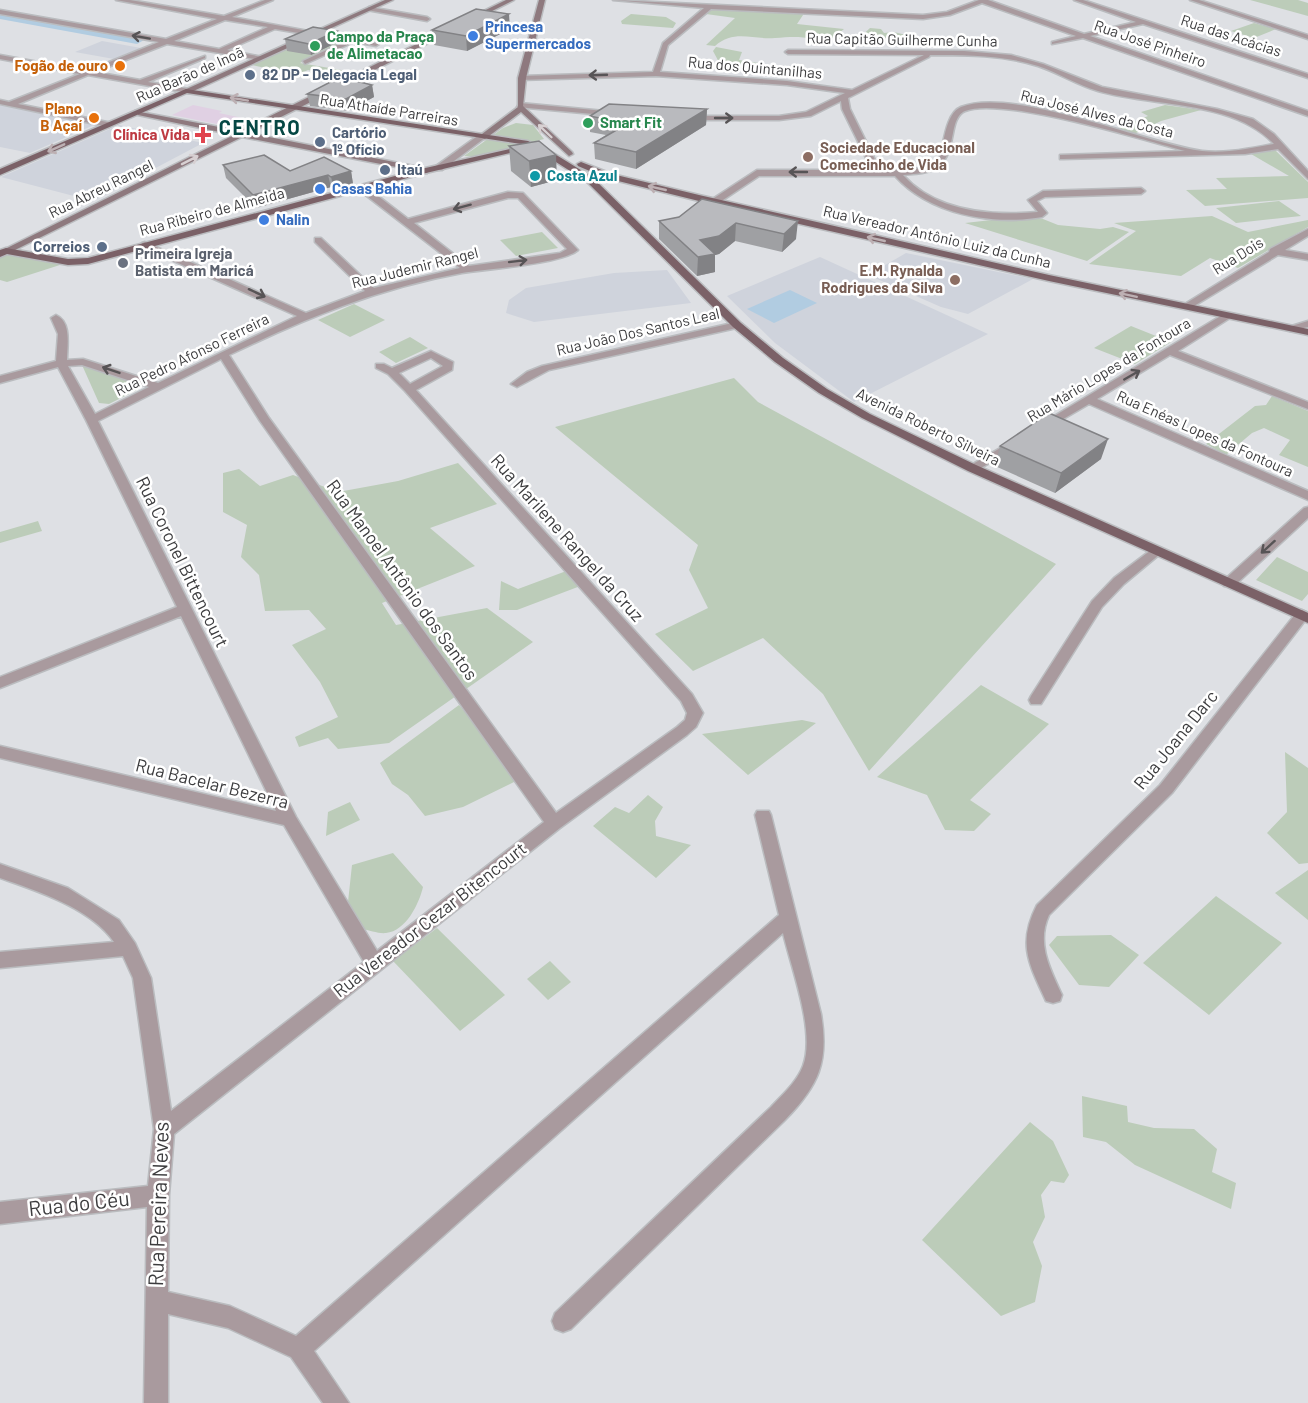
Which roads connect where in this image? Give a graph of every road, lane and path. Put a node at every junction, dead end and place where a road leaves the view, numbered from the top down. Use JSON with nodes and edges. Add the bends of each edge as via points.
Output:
{"nodes":[{"id":1,"x":119,"y":0,"type":"edge"},
{"id":2,"x":270,"y":0,"type":"edge"},
{"id":3,"x":390,"y":0,"type":"edge"},
{"id":4,"x":511,"y":0,"type":"edge"},
{"id":5,"x":542,"y":0,"type":"edge"},
{"id":6,"x":616,"y":0,"type":"edge"},
{"id":7,"x":795,"y":0,"type":"edge"},
{"id":8,"x":1077,"y":0,"type":"edge"},
{"id":9,"x":1096,"y":0,"type":"edge"},
{"id":10,"x":1193,"y":0,"type":"edge"},
{"id":11,"x":648,"y":1,"type":"edge"},
{"id":12,"x":984,"y":1,"type":"edge"},
{"id":13,"x":1087,"y":3,"type":"junction"},
{"id":14,"x":710,"y":7,"type":"junction"},
{"id":15,"x":369,"y":9,"type":"junction"},
{"id":16,"x":791,"y":10,"type":"junction"},
{"id":17,"x":0,"y":12,"type":"edge"},
{"id":18,"x":225,"y":18,"type":"junction"},
{"id":19,"x":0,"y":19,"type":"edge"},
{"id":20,"x":427,"y":19,"type":"dead end"},
{"id":21,"x":1142,"y":22,"type":"junction"},
{"id":22,"x":275,"y":27,"type":"junction"},
{"id":23,"x":314,"y":34,"type":"junction"},
{"id":24,"x":1084,"y":36,"type":"junction"},
{"id":25,"x":1308,"y":37,"type":"edge"},
{"id":26,"x":353,"y":40,"type":"junction"},
{"id":27,"x":166,"y":42,"type":"junction"},
{"id":28,"x":1054,"y":43,"type":"dead end"},
{"id":29,"x":376,"y":44,"type":"dead end"},
{"id":30,"x":152,"y":47,"type":"junction"},
{"id":31,"x":219,"y":51,"type":"junction"},
{"id":32,"x":788,"y":52,"type":"dead end"},
{"id":33,"x":931,"y":54,"type":"junction"},
{"id":34,"x":0,"y":57,"type":"edge"},
{"id":35,"x":203,"y":57,"type":"junction"},
{"id":36,"x":260,"y":58,"type":"junction"},
{"id":37,"x":305,"y":62,"type":"dead end"},
{"id":38,"x":244,"y":65,"type":"junction"},
{"id":39,"x":88,"y":74,"type":"junction"},
{"id":40,"x":656,"y":74,"type":"junction"},
{"id":41,"x":1308,"y":76,"type":"edge"},
{"id":42,"x":522,"y":78,"type":"junction"},
{"id":43,"x":141,"y":83,"type":"junction"},
{"id":44,"x":186,"y":91,"type":"junction"},
{"id":45,"x":848,"y":96,"type":"junction"},
{"id":46,"x":0,"y":102,"type":"edge"},
{"id":47,"x":10,"y":104,"type":"junction"},
{"id":48,"x":1308,"y":104,"type":"edge"},
{"id":49,"x":520,"y":106,"type":"junction"},
{"id":50,"x":292,"y":108,"type":"junction"},
{"id":51,"x":824,"y":108,"type":"junction"},
{"id":52,"x":1294,"y":108,"type":"junction"},
{"id":53,"x":846,"y":110,"type":"junction"},
{"id":54,"x":138,"y":113,"type":"junction"},
{"id":55,"x":626,"y":114,"type":"edge"},
{"id":56,"x":1308,"y":114,"type":"edge"},
{"id":57,"x":677,"y":117,"type":"edge"},
{"id":58,"x":109,"y":125,"type":"junction"},
{"id":59,"x":239,"y":134,"type":"junction"},
{"id":60,"x":482,"y":137,"type":"junction"},
{"id":61,"x":1279,"y":146,"type":"junction"},
{"id":62,"x":1198,"y":152,"type":"junction"},
{"id":63,"x":569,"y":154,"type":"junction"},
{"id":64,"x":1063,"y":156,"type":"dead end"},
{"id":65,"x":581,"y":164,"type":"junction"},
{"id":66,"x":439,"y":168,"type":"junction"},
{"id":67,"x":424,"y":171,"type":"junction"},
{"id":68,"x":0,"y":172,"type":"edge"},
{"id":69,"x":877,"y":173,"type":"junction"},
{"id":70,"x":897,"y":173,"type":"junction"},
{"id":71,"x":1308,"y":176,"type":"edge"},
{"id":72,"x":589,"y":179,"type":"junction"},
{"id":73,"x":362,"y":188,"type":"junction"},
{"id":74,"x":1141,"y":191,"type":"dead end"},
{"id":75,"x":714,"y":202,"type":"junction"},
{"id":76,"x":409,"y":222,"type":"junction"},
{"id":77,"x":1308,"y":232,"type":"edge"},
{"id":78,"x":318,"y":240,"type":"dead end"},
{"id":79,"x":145,"y":245,"type":"junction"},
{"id":80,"x":1273,"y":251,"type":"junction"},
{"id":81,"x":3,"y":252,"type":"edge"},
{"id":82,"x":1308,"y":257,"type":"edge"},
{"id":83,"x":466,"y":268,"type":"junction"},
{"id":84,"x":372,"y":292,"type":"junction"},
{"id":85,"x":1185,"y":307,"type":"junction"},
{"id":86,"x":305,"y":316,"type":"junction"},
{"id":87,"x":1228,"y":316,"type":"junction"},
{"id":88,"x":56,"y":318,"type":"dead end"},
{"id":89,"x":1308,"y":324,"type":"edge"},
{"id":90,"x":737,"y":325,"type":"junction"},
{"id":91,"x":1290,"y":328,"type":"junction"},
{"id":92,"x":1308,"y":332,"type":"edge"},
{"id":93,"x":1172,"y":352,"type":"junction"},
{"id":94,"x":224,"y":356,"type":"junction"},
{"id":95,"x":61,"y":363,"type":"junction"},
{"id":96,"x":0,"y":380,"type":"edge"},
{"id":97,"x":517,"y":384,"type":"dead end"},
{"id":98,"x":160,"y":387,"type":"junction"},
{"id":99,"x":409,"y":389,"type":"junction"},
{"id":100,"x":1090,"y":400,"type":"junction"},
{"id":101,"x":1308,"y":406,"type":"edge"},
{"id":102,"x":92,"y":420,"type":"junction"},
{"id":103,"x":972,"y":468,"type":"junction"},
{"id":104,"x":1308,"y":496,"type":"edge"},
{"id":105,"x":1308,"y":511,"type":"edge"},
{"id":106,"x":1155,"y":550,"type":"junction"},
{"id":107,"x":1229,"y":583,"type":"junction"},
{"id":108,"x":185,"y":609,"type":"junction"},
{"id":109,"x":1305,"y":616,"type":"edge"},
{"id":110,"x":0,"y":683,"type":"edge"},
{"id":111,"x":1036,"y":700,"type":"dead end"},
{"id":112,"x":695,"y":713,"type":"joint"},
{"id":113,"x":0,"y":752,"type":"edge"},
{"id":114,"x":763,"y":815,"type":"dead end"},
{"id":115,"x":290,"y":820,"type":"junction"},
{"id":116,"x":554,"y":823,"type":"junction"},
{"id":117,"x":0,"y":871,"type":"edge"},
{"id":118,"x":786,"y":919,"type":"junction"},
{"id":119,"x":129,"y":948,"type":"junction"},
{"id":120,"x":0,"y":960,"type":"edge"},
{"id":121,"x":374,"y":963,"type":"junction"},
{"id":122,"x":1053,"y":995,"type":"dead end"},
{"id":123,"x":164,"y":1129,"type":"junction"},
{"id":124,"x":158,"y":1196,"type":"junction"},
{"id":125,"x":0,"y":1213,"type":"edge"},
{"id":126,"x":156,"y":1300,"type":"junction"},
{"id":127,"x":563,"y":1321,"type":"dead end"},
{"id":128,"x":299,"y":1349,"type":"junction"},
{"id":129,"x":156,"y":1403,"type":"edge"},
{"id":130,"x":337,"y":1403,"type":"edge"}],
"edges":[{"from":1,"to":18,"type":"street"},
{"from":2,"to":18,"type":"street"},
{"from":3,"to":15,"type":"main road","name":"Rua Barão de Inoã"},
{"from":4,"to":50,"type":"main road","name":"Rua Abreu Rangel"},
{"from":5,"to":42,"type":"main road"},
{"from":6,"to":11,"type":"street"},
{"from":7,"to":16,"type":"street"},
{"from":8,"to":13,"type":"street","name":"Rua das Acácias"},
{"from":9,"to":13,"type":"street"},
{"from":10,"to":25,"type":"street"},
{"from":11,"to":14,"type":"street"},
{"from":12,"to":16,"type":"street","via":[[948,14],[923,17]]},
{"from":12,"to":24,"type":"street","name":"Rua José Pinheiro"},
{"from":13,"to":21,"type":"street","name":"Rua das Acácias"},
{"from":14,"to":16,"type":"street"},
{"from":14,"to":40,"type":"street","name":"Rua dos Quintanilhas","via":[[665,44]]},
{"from":15,"to":20,"type":"street"},
{"from":15,"to":23,"type":"main road","name":"Rua Barão de Inoã"},
{"from":27,"to":17,"type":"street","one_way":true},
{"from":18,"to":22,"type":"street"},
{"from":18,"to":27,"type":"street"},
{"from":19,"to":30,"type":"street"},
{"from":21,"to":24,"type":"street"},
{"from":21,"to":41,"type":"street","name":"Rua das Acácias"},
{"from":22,"to":23,"type":"street"},
{"from":22,"to":31,"type":"street"},
{"from":23,"to":26,"type":"street"},
{"from":23,"to":36,"type":"main road","name":"Rua Barão de Inoã"},
{"from":24,"to":28,"type":"street"},
{"from":24,"to":52,"type":"street","name":"Rua José Pinheiro"},
{"from":26,"to":29,"type":"street"},
{"from":26,"to":37,"type":"street"},
{"from":27,"to":30,"type":"street"},
{"from":27,"to":31,"type":"street"},
{"from":30,"to":35,"type":"street"},
{"from":30,"to":39,"type":"street"},
{"from":31,"to":36,"type":"street"},
{"from":32,"to":33,"type":"street","name":"Rua Capitão Guilherme Cunha"},
{"from":33,"to":45,"type":"street"},
{"from":33,"to":61,"type":"street","name":"Rua Capitão Guilherme Cunha","via":[[1011,57],[1100,89],[1238,116],[1271,136]]},
{"from":34,"to":39,"type":"street"},
{"from":35,"to":38,"type":"street"},
{"from":35,"to":43,"type":"street"},
{"from":36,"to":38,"type":"main road","name":"Rua Barão de Inoã"},
{"from":38,"to":44,"type":"main road","name":"Rua Barão de Inoã"},
{"from":39,"to":43,"type":"street"},
{"from":39,"to":47,"type":"street"},
{"from":40,"to":42,"type":"street","name":"Rua dos Quintanilhas","one_way":true},
{"from":40,"to":45,"type":"street","name":"Rua dos Quintanilhas","via":[[787,83]]},
{"from":42,"to":49,"type":"main road"},
{"from":43,"to":44,"type":"street"},
{"from":50,"to":44,"type":"main road","name":"Rua Athaíde Parreiras","one_way":true},
{"from":44,"to":54,"type":"main road","name":"Rua Barão de Inoã"},
{"from":45,"to":51,"type":"street"},
{"from":45,"to":53,"type":"street"},
{"from":46,"to":47,"type":"street"},
{"from":47,"to":58,"type":"street"},
{"from":48,"to":52,"type":"street"},
{"from":49,"to":55,"type":"street"},
{"from":49,"to":60,"type":"main road"},
{"from":63,"to":49,"type":"main road","name":"Avenida Roberto Silveira","one_way":true},
{"from":50,"to":59,"type":"main road","name":"Rua Abreu Rangel"},
{"from":50,"to":60,"type":"main road","name":"Rua Athaíde Parreiras"},
{"from":51,"to":53,"type":"street"},
{"from":57,"to":51,"type":"street","one_way":true,"via":[[778,118]]},
{"from":52,"to":56,"type":"street","name":"Rua José Pinheiro"},
{"from":53,"to":69,"type":"street"},
{"from":54,"to":58,"type":"main road","name":"Rua Barão de Inoã"},
{"from":54,"to":59,"type":"main road"},
{"from":58,"to":68,"type":"main road","name":"Rua Barão de Inoã","one_way":true},
{"from":59,"to":67,"type":"main road"},
{"from":81,"to":59,"type":"main road","name":"Rua Abreu Rangel","one_way":true},
{"from":60,"to":63,"type":"main road","name":"Rua Athaíde Parreiras","via":[[550,147]]},
{"from":60,"to":66,"type":"street"},
{"from":61,"to":62,"type":"street","name":"Rua José Alves da Costa","via":[[1245,152]]},
{"from":61,"to":71,"type":"street","name":"Rua Capitão Guilherme Cunha"},
{"from":62,"to":64,"type":"street","name":"Rua José Alves da Costa"},
{"from":62,"to":70,"type":"street","name":"Rua José Alves da Costa","via":[[1033,110],[984,105],[962,109],[954,115],[939,163],[928,169]]},
{"from":63,"to":65,"type":"main road","name":"Avenida Roberto Silveira"},
{"from":65,"to":72,"type":"main road","name":"Avenida Roberto Silveira"},
{"from":75,"to":65,"type":"main road","name":"Rua Vereador Antônio Luiz da Cunha","one_way":true,"via":[[609,176]]},
{"from":66,"to":67,"type":"main road","name":"Rua Ribeiro de Almeida"},
{"from":66,"to":72,"type":"main road","name":"Avenida Roberto Silveira","via":[[533,148],[547,152]]},
{"from":67,"to":73,"type":"main road","name":"Rua Ribeiro de Almeida"},
{"from":69,"to":70,"type":"street","name":"Rua José Alves da Costa"},
{"from":69,"to":75,"type":"street","name":"Rua José Alves da Costa","one_way":true,"via":[[757,173]]},
{"from":70,"to":74,"type":"street","via":[[907,186],[939,203],[996,214],[1041,215],[1032,200],[1042,194]]},
{"from":72,"to":90,"type":"main road","name":"Avenida Roberto Silveira"},
{"from":73,"to":76,"type":"street"},
{"from":73,"to":79,"type":"main road","name":"Rua Ribeiro de Almeida"},
{"from":85,"to":75,"type":"main road","name":"Rua Vereador Antônio Luiz da Cunha","one_way":true},
{"from":76,"to":83,"type":"street"},
{"from":83,"to":76,"type":"street","name":"Rua Judemir Rangel","one_way":true,"via":[[570,253],[572,248],[516,194]]},
{"from":77,"to":80,"type":"street","name":"Rua Dois"},
{"from":78,"to":84,"type":"street"},
{"from":79,"to":81,"type":"main road","name":"Rua Ribeiro de Almeida","via":[[77,262]]},
{"from":79,"to":86,"type":"street","one_way":true},
{"from":80,"to":82,"type":"street"},
{"from":80,"to":85,"type":"street","name":"Rua Dois"},
{"from":83,"to":84,"type":"street","name":"Rua Judemir Rangel"},
{"from":84,"to":86,"type":"street","name":"Rua Judemir Rangel"},
{"from":85,"to":87,"type":"main road","name":"Rua Vereador Antônio Luiz da Cunha"},
{"from":86,"to":94,"type":"street","name":"Rua Pedro Afonso Ferreira"},
{"from":87,"to":91,"type":"main road","name":"Rua Vereador Antônio Luiz da Cunha"},
{"from":87,"to":93,"type":"street","name":"Rua Mário Lopes da Fontoura"},
{"from":88,"to":95,"type":"street","via":[[63,334]]},
{"from":89,"to":91,"type":"street","name":"Rua Vereador Antônio Luiz da Cunha"},
{"from":90,"to":97,"type":"street","name":"Rua João Dos Santos Leal","via":[[546,368]]},
{"from":90,"to":103,"type":"main road","name":"Avenida Roberto Silveira","via":[[823,391]]},
{"from":91,"to":92,"type":"main road","name":"Rua Vereador Antônio Luiz da Cunha"},
{"from":100,"to":93,"type":"street","name":"Rua Mário Lopes da Fontoura","one_way":true},
{"from":93,"to":101,"type":"street"},
{"from":94,"to":98,"type":"street","name":"Rua Pedro Afonso Ferreira"},
{"from":94,"to":116,"type":"street","name":"Rua Manoel Antônio dos Santos","via":[[264,418]]},
{"from":95,"to":96,"type":"street"},
{"from":98,"to":95,"type":"street","one_way":true,"via":[[95,364]]},
{"from":95,"to":102,"type":"street","name":"Rua Coronel Bittencourt"},
{"from":98,"to":102,"type":"street","name":"Rua Pedro Afonso Ferreira"},
{"from":99,"to":99,"type":"street","name":"Rua Marilene Rangel da Cruz","via":[[386,369],[431,354],[449,364]]},
{"from":99,"to":112,"type":"street","name":"Rua Marilene Rangel da Cruz","via":[[687,698]]},
{"from":100,"to":103,"type":"street","name":"Rua Mário Lopes da Fontoura"},
{"from":100,"to":104,"type":"street","name":"Rua Enéas Lopes da Fontoura"},
{"from":102,"to":108,"type":"street","name":"Rua Coronel Bittencourt"},
{"from":103,"to":106,"type":"main road","name":"Avenida Roberto Silveira"},
{"from":105,"to":107,"type":"street","one_way":true},
{"from":106,"to":107,"type":"main road","name":"Avenida Roberto Silveira"},
{"from":106,"to":111,"type":"street","via":[[1097,604]]},
{"from":107,"to":109,"type":"main road","name":"Avenida Roberto Silveira"},
{"from":108,"to":110,"type":"street"},
{"from":108,"to":115,"type":"street","name":"Rua Coronel Bittencourt"},
{"from":109,"to":122,"type":"street","name":"Rua Joana Darc","via":[[1166,789],[1043,910],[1032,938]]},
{"from":112,"to":116,"type":"street","name":"Rua Vereador Cezar Bitencourt","via":[[682,731]]},
{"from":113,"to":115,"type":"street","name":"Rua Bacelar Bezerra"},
{"from":114,"to":118,"type":"street"},
{"from":115,"to":121,"type":"street","name":"Rua Bacelar Bezerra"},
{"from":116,"to":121,"type":"street","name":"Rua Vereador Cezar Bitencourt"},
{"from":117,"to":119,"type":"street","name":"Rua Pereira Neves","via":[[62,893],[90,909],[114,925]]},
{"from":118,"to":127,"type":"street","via":[[816,1040],[809,1075],[796,1094],[701,1190]]},
{"from":118,"to":128,"type":"street"},
{"from":119,"to":120,"type":"street"},
{"from":119,"to":123,"type":"street","name":"Rua Pereira Neves","via":[[142,978]]},
{"from":121,"to":123,"type":"street","name":"Rua Vereador Cezar Bitencourt"},
{"from":123,"to":124,"type":"street","name":"Rua Pereira Neves"},
{"from":124,"to":125,"type":"street","name":"Rua do Céu"},
{"from":124,"to":126,"type":"street","name":"Rua Pereira Neves"},
{"from":126,"to":128,"type":"street","via":[[230,1317]]},
{"from":126,"to":129,"type":"street","name":"Rua Pereira Neves"},
{"from":128,"to":130,"type":"street"}]}
